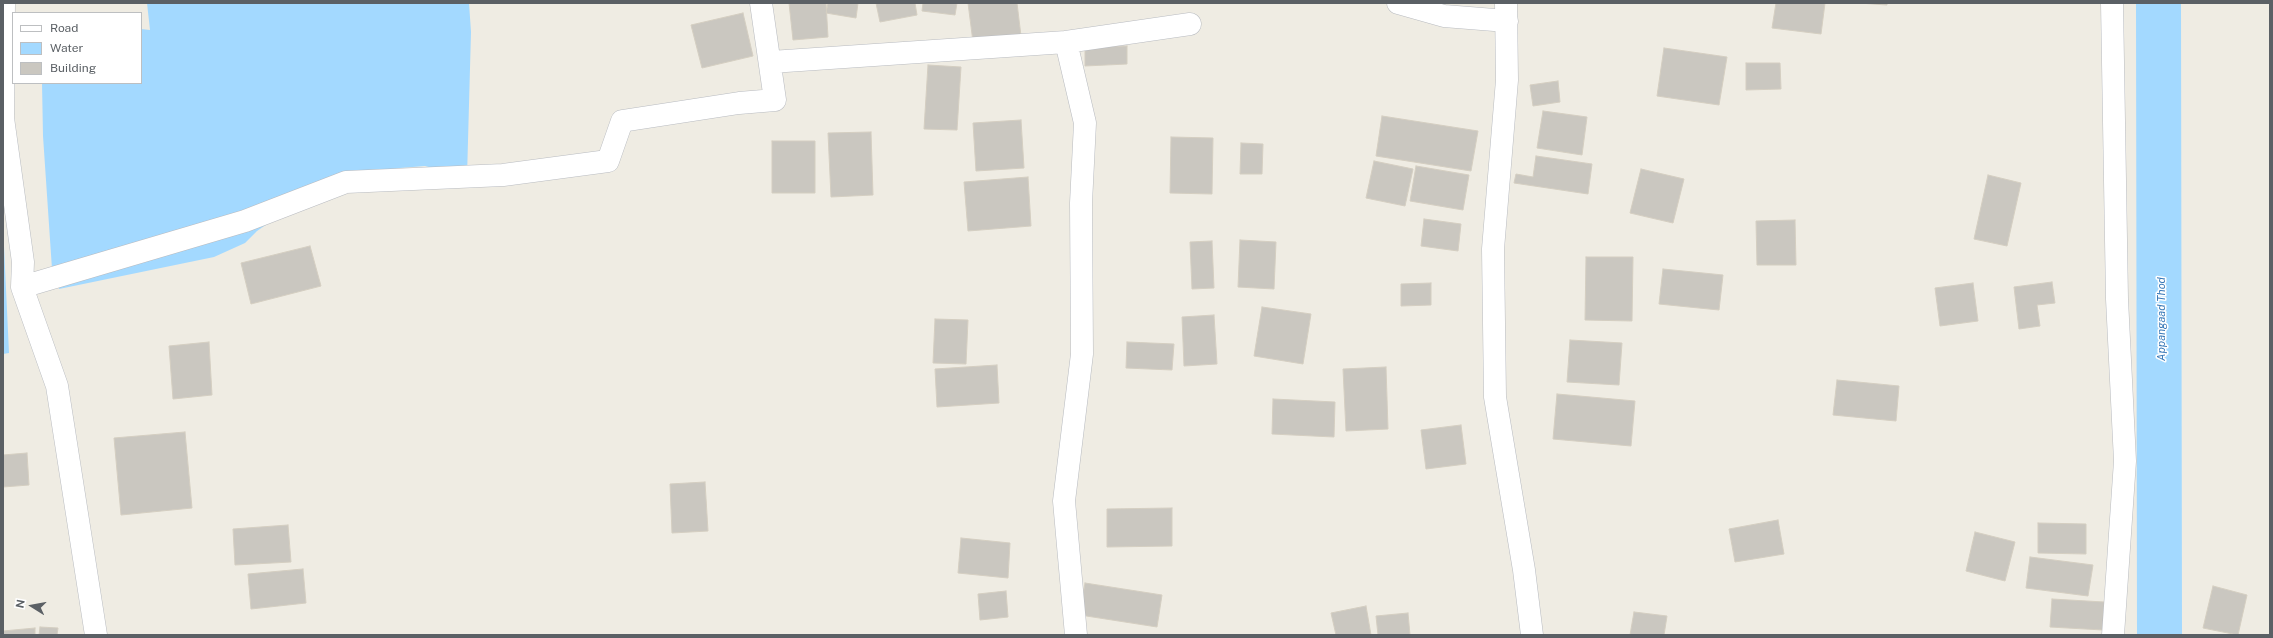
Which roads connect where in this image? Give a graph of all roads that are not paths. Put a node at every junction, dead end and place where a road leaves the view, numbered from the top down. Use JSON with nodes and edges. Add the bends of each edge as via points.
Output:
{"nodes":[{"id":1,"x":4,"y":3,"type":"edge"},
{"id":2,"x":761,"y":3,"type":"edge"},
{"id":3,"x":1398,"y":3,"type":"edge"},
{"id":4,"x":2112,"y":3,"type":"edge"},
{"id":5,"x":1507,"y":12,"type":"edge"},
{"id":6,"x":1190,"y":24,"type":"dead end"},
{"id":7,"x":1066,"y":42,"type":"junction"},
{"id":8,"x":771,"y":62,"type":"junction"},
{"id":9,"x":3,"y":117,"type":"edge"},
{"id":10,"x":22,"y":286,"type":"junction"},
{"id":11,"x":96,"y":635,"type":"edge"},
{"id":12,"x":1076,"y":635,"type":"edge"},
{"id":13,"x":1532,"y":635,"type":"edge"},
{"id":14,"x":2113,"y":635,"type":"edge"}],
"edges":[{"from":1,"to":9,"type":"street"},
{"from":2,"to":8,"type":"street"},
{"from":3,"to":5,"type":"street","via":[[1444,16]]},
{"from":4,"to":14,"type":"street","via":[[2117,299],[2125,461]]},
{"from":5,"to":13,"type":"street","via":[[1507,80],[1493,249],[1495,398],[1524,570]]},
{"from":6,"to":7,"type":"street"},
{"from":7,"to":8,"type":"street"},
{"from":7,"to":12,"type":"street","via":[[1085,123],[1081,203],[1082,354],[1064,501]]},
{"from":8,"to":10,"type":"street","via":[[775,100],[622,121],[608,161],[503,174],[346,182],[245,221]]},
{"from":9,"to":10,"type":"street","via":[[23,262]]},
{"from":10,"to":11,"type":"street","via":[[57,386]]}]}
